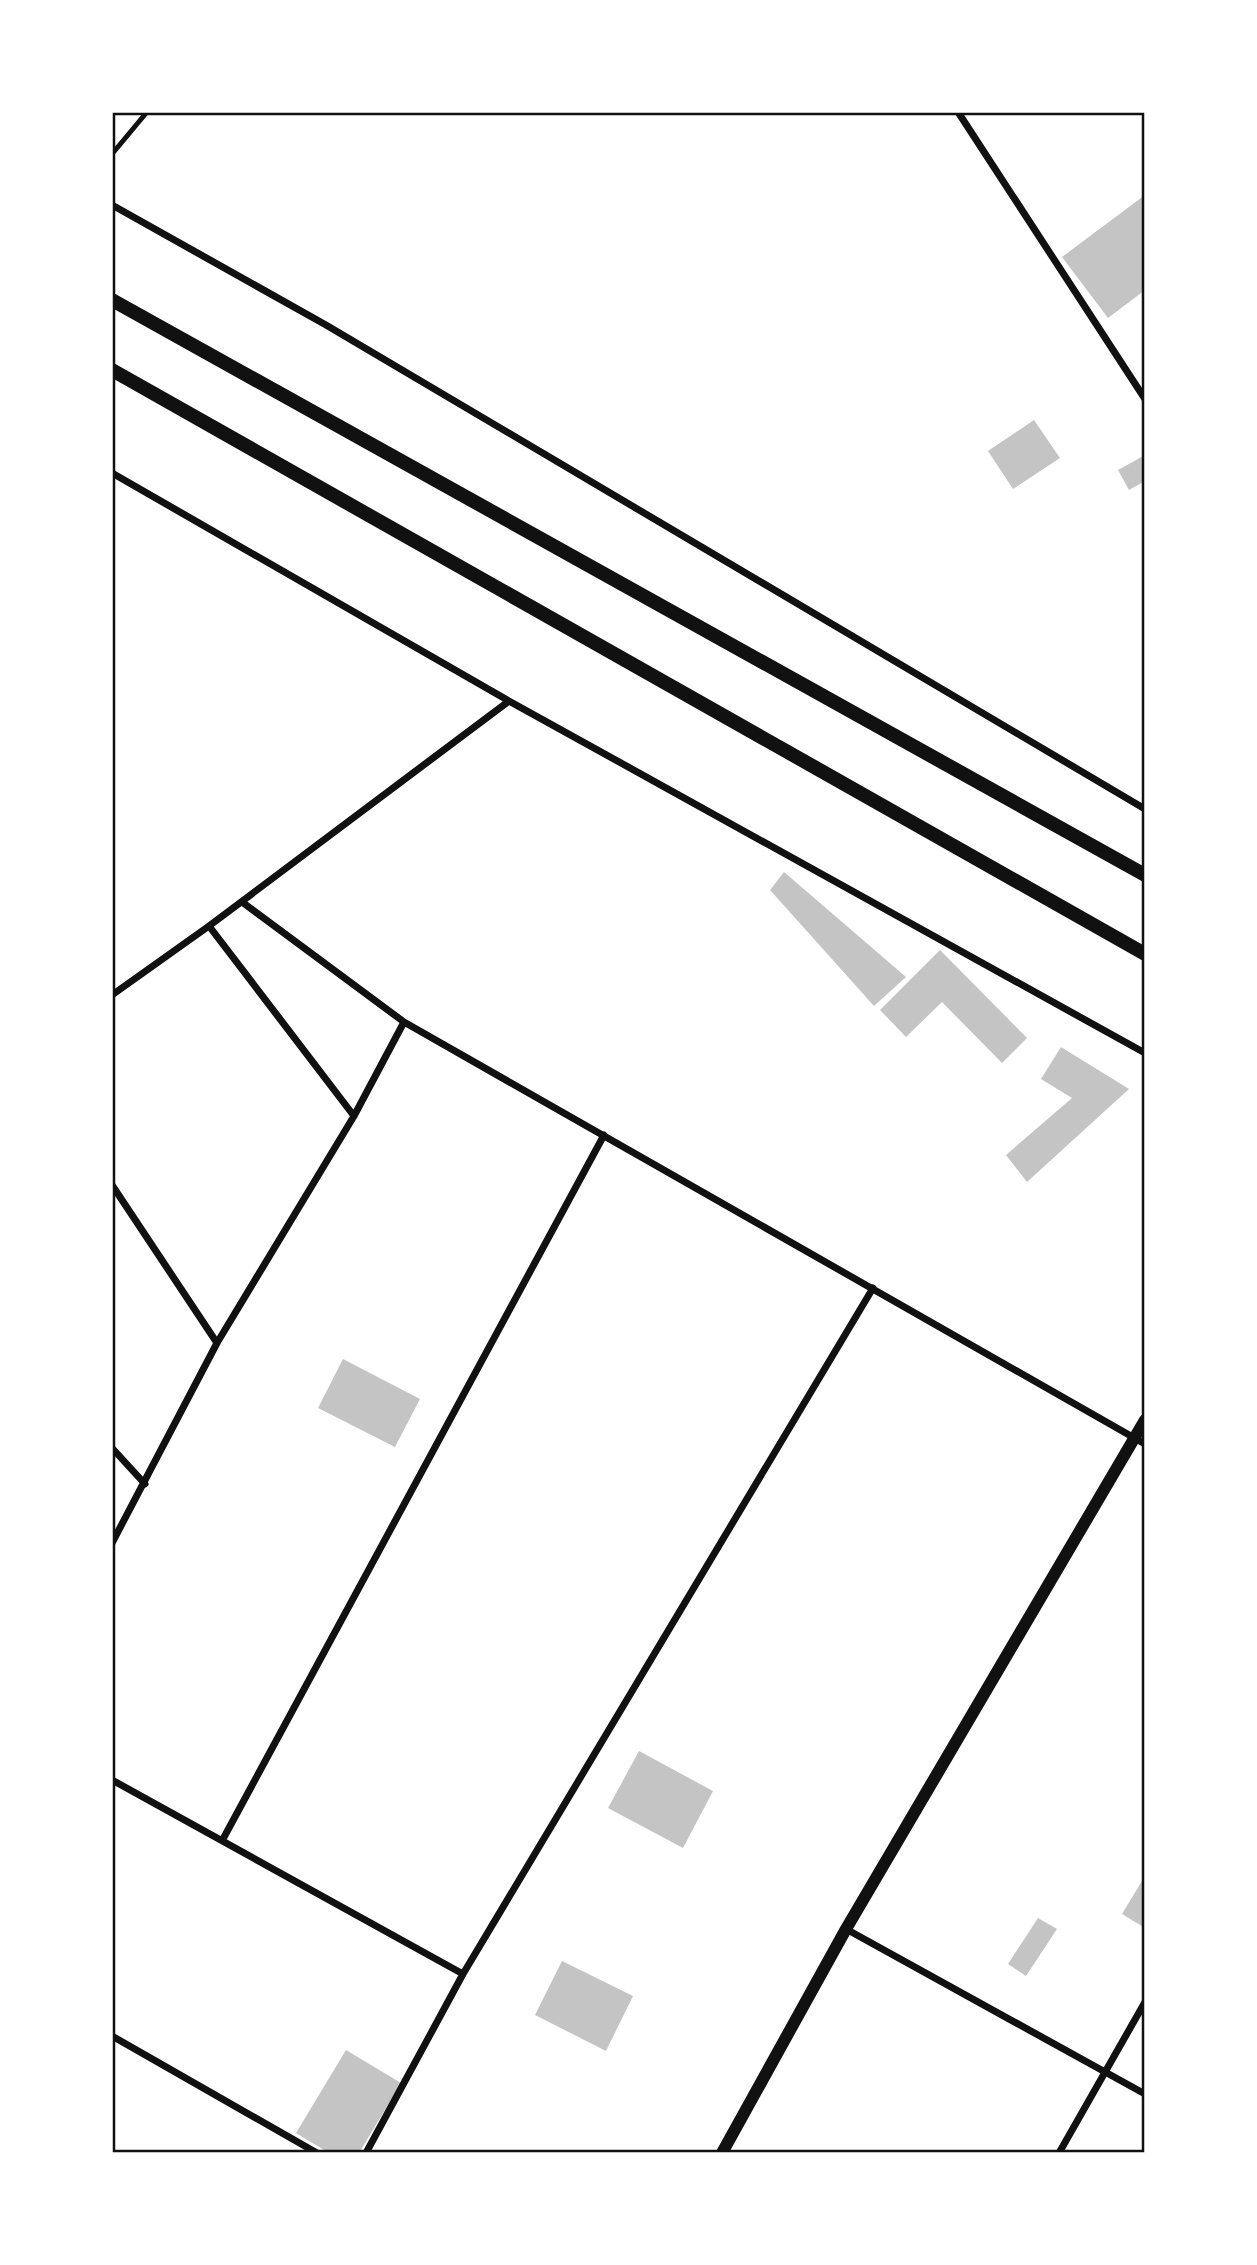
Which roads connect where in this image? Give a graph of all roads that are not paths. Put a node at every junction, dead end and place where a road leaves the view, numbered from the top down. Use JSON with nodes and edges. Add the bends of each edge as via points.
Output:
{"nodes":[{"id":1,"x":147,"y":112,"type":"edge"},
{"id":2,"x":958,"y":112,"type":"edge"},
{"id":3,"x":112,"y":154,"type":"edge"},
{"id":4,"x":112,"y":205,"type":"edge"},
{"id":5,"x":112,"y":300,"type":"edge"},
{"id":6,"x":112,"y":370,"type":"edge"},
{"id":7,"x":1145,"y":399,"type":"edge"},
{"id":8,"x":112,"y":472,"type":"edge"},
{"id":9,"x":509,"y":701,"type":"junction"},
{"id":10,"x":1145,"y":808,"type":"edge"},
{"id":11,"x":1145,"y":875,"type":"edge"},
{"id":12,"x":242,"y":902,"type":"junction"},
{"id":13,"x":209,"y":926,"type":"junction"},
{"id":14,"x":1145,"y":954,"type":"edge"},
{"id":15,"x":112,"y":995,"type":"edge"},
{"id":16,"x":404,"y":1022,"type":"junction"},
{"id":17,"x":1145,"y":1053,"type":"edge"},
{"id":18,"x":354,"y":1116,"type":"junction"},
{"id":19,"x":604,"y":1135,"type":"junction"},
{"id":20,"x":112,"y":1185,"type":"edge"},
{"id":21,"x":873,"y":1288,"type":"junction"},
{"id":22,"x":217,"y":1343,"type":"junction"},
{"id":23,"x":1145,"y":1420,"type":"edge"},
{"id":24,"x":1140,"y":1441,"type":"edge"},
{"id":25,"x":112,"y":1448,"type":"edge"},
{"id":26,"x":145,"y":1484,"type":"junction"},
{"id":27,"x":112,"y":1543,"type":"edge"},
{"id":28,"x":112,"y":1780,"type":"edge"},
{"id":29,"x":223,"y":1839,"type":"junction"},
{"id":30,"x":846,"y":1929,"type":"junction"},
{"id":31,"x":463,"y":1974,"type":"junction"},
{"id":32,"x":1145,"y":2002,"type":"edge"},
{"id":33,"x":112,"y":2036,"type":"edge"},
{"id":34,"x":1105,"y":2070,"type":"junction"},
{"id":35,"x":1145,"y":2094,"type":"edge"},
{"id":36,"x":317,"y":2153,"type":"edge"},
{"id":37,"x":366,"y":2153,"type":"edge"},
{"id":38,"x":722,"y":2153,"type":"edge"},
{"id":39,"x":1059,"y":2153,"type":"edge"}],
"edges":[{"from":1,"to":3,"type":"lane"},
{"from":2,"to":7,"type":"street"},
{"from":4,"to":10,"type":"street","via":[[326,325]]},
{"from":5,"to":11,"type":"main road"},
{"from":6,"to":14,"type":"main road"},
{"from":8,"to":9,"type":"street"},
{"from":9,"to":12,"type":"street"},
{"from":9,"to":17,"type":"street"},
{"from":12,"to":13,"type":"street"},
{"from":12,"to":16,"type":"street"},
{"from":13,"to":15,"type":"street"},
{"from":13,"to":18,"type":"street"},
{"from":16,"to":18,"type":"street"},
{"from":16,"to":19,"type":"street"},
{"from":18,"to":22,"type":"street"},
{"from":19,"to":21,"type":"street"},
{"from":19,"to":29,"type":"street"},
{"from":20,"to":22,"type":"street"},
{"from":21,"to":24,"type":"street"},
{"from":21,"to":31,"type":"street"},
{"from":22,"to":26,"type":"street"},
{"from":23,"to":24,"type":"street"},
{"from":24,"to":30,"type":"street"},
{"from":25,"to":26,"type":"street"},
{"from":26,"to":27,"type":"street"},
{"from":28,"to":29,"type":"street"},
{"from":29,"to":31,"type":"street"},
{"from":30,"to":34,"type":"street"},
{"from":30,"to":38,"type":"street"},
{"from":31,"to":37,"type":"street"},
{"from":32,"to":34,"type":"street"},
{"from":33,"to":36,"type":"street"},
{"from":34,"to":35,"type":"street"},
{"from":34,"to":39,"type":"street"}]}
